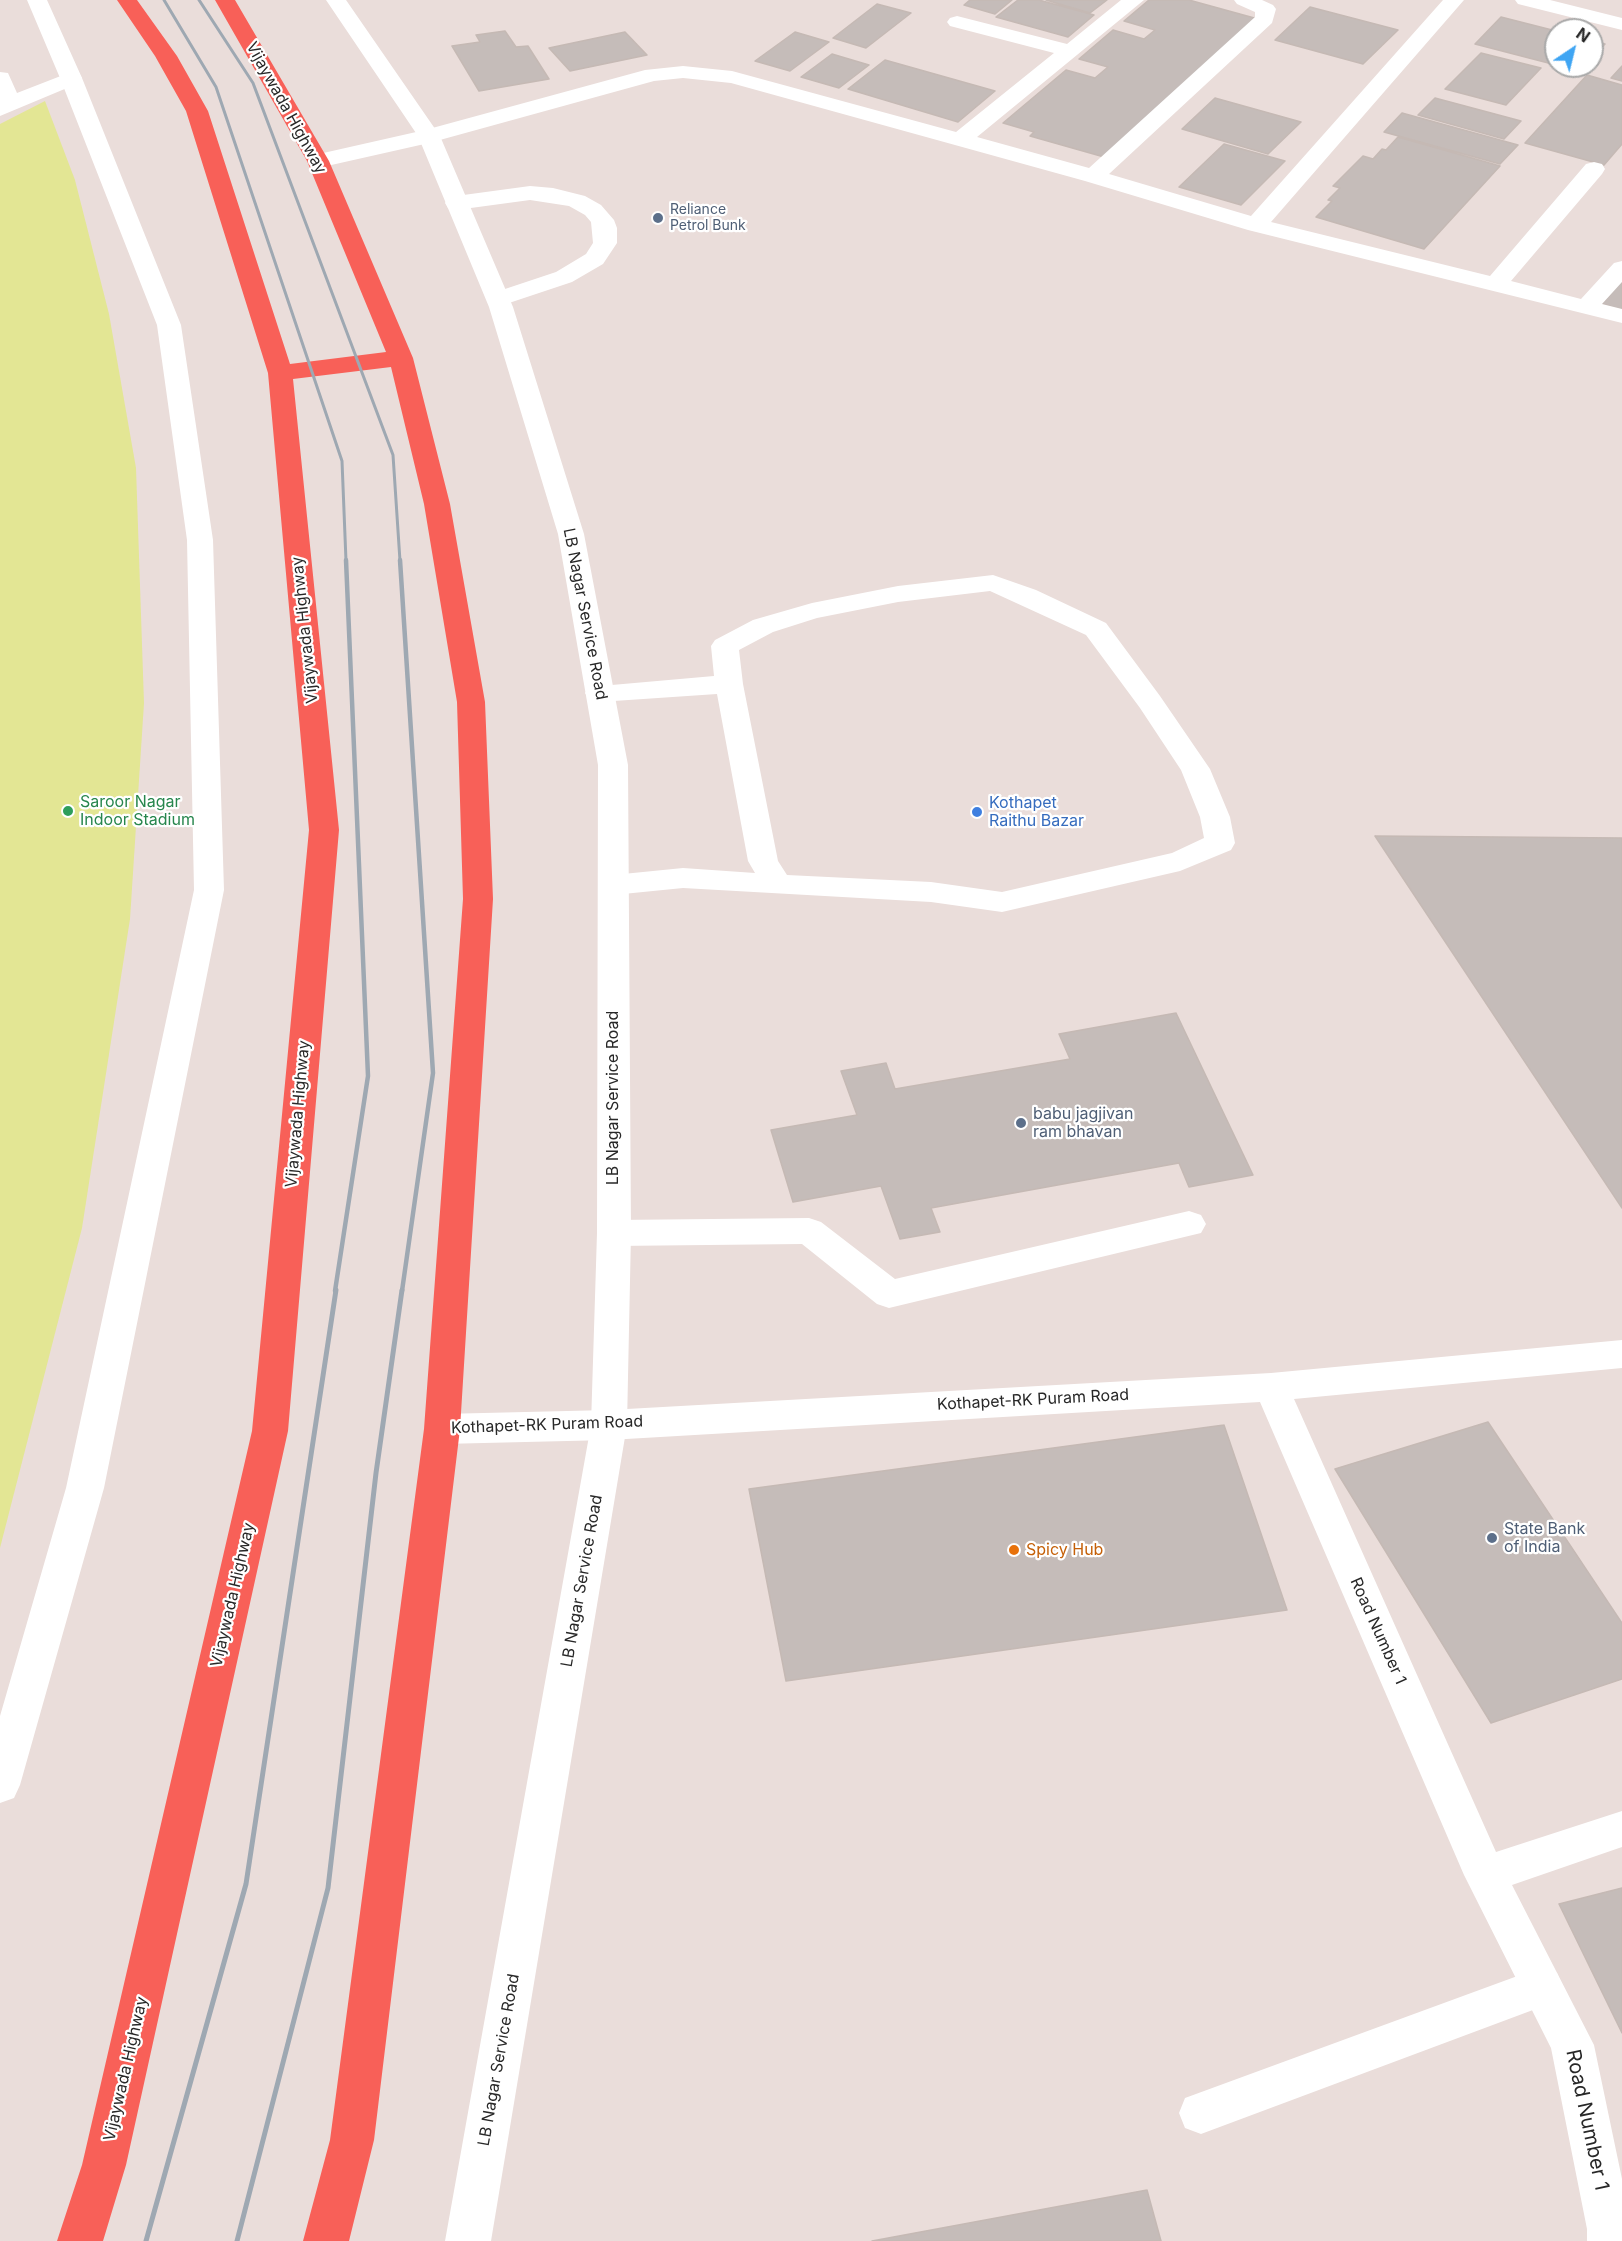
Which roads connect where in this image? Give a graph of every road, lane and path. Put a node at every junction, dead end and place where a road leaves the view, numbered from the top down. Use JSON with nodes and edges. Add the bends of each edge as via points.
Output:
{"nodes":[{"id":1,"x":37,"y":0,"type":"edge"},
{"id":2,"x":127,"y":0,"type":"edge"},
{"id":3,"x":225,"y":0,"type":"edge"},
{"id":4,"x":336,"y":0,"type":"edge"},
{"id":5,"x":1134,"y":0,"type":"edge"},
{"id":6,"x":1244,"y":0,"type":"edge"},
{"id":7,"x":1455,"y":0,"type":"edge"},
{"id":8,"x":1525,"y":0,"type":"edge"},
{"id":9,"x":957,"y":22,"type":"dead end"},
{"id":10,"x":1622,"y":24,"type":"edge"},
{"id":11,"x":1070,"y":51,"type":"junction"},
{"id":12,"x":0,"y":78,"type":"edge"},
{"id":13,"x":71,"y":78,"type":"junction"},
{"id":14,"x":5,"y":107,"type":"edge"},
{"id":15,"x":429,"y":136,"type":"junction"},
{"id":16,"x":961,"y":139,"type":"junction"},
{"id":17,"x":318,"y":160,"type":"junction"},
{"id":18,"x":1594,"y":169,"type":"dead end"},
{"id":19,"x":1093,"y":176,"type":"junction"},
{"id":20,"x":456,"y":203,"type":"junction"},
{"id":21,"x":1257,"y":225,"type":"junction"},
{"id":22,"x":1622,"y":268,"type":"edge"},
{"id":23,"x":1495,"y":285,"type":"junction"},
{"id":24,"x":498,"y":299,"type":"junction"},
{"id":25,"x":1586,"y":307,"type":"junction"},
{"id":26,"x":1622,"y":316,"type":"edge"},
{"id":27,"x":401,"y":357,"type":"junction"},
{"id":28,"x":280,"y":373,"type":"junction"},
{"id":29,"x":729,"y":684,"type":"junction"},
{"id":30,"x":599,"y":693,"type":"junction"},
{"id":31,"x":613,"y":885,"type":"junction"},
{"id":32,"x":778,"y":885,"type":"junction"},
{"id":33,"x":1189,"y":1224,"type":"dead end"},
{"id":34,"x":614,"y":1233,"type":"junction"},
{"id":35,"x":1622,"y":1354,"type":"edge"},
{"id":36,"x":1270,"y":1387,"type":"junction"},
{"id":37,"x":609,"y":1425,"type":"junction"},
{"id":38,"x":442,"y":1429,"type":"junction"},
{"id":39,"x":0,"y":1785,"type":"edge"},
{"id":40,"x":1622,"y":1828,"type":"edge"},
{"id":41,"x":1485,"y":1875,"type":"junction"},
{"id":42,"x":1542,"y":1987,"type":"junction"},
{"id":43,"x":1201,"y":2113,"type":"dead end"},
{"id":44,"x":80,"y":2241,"type":"edge"},
{"id":45,"x":326,"y":2241,"type":"edge"},
{"id":46,"x":468,"y":2241,"type":"edge"},
{"id":47,"x":1610,"y":2241,"type":"edge"}],
"edges":[{"from":1,"to":13,"type":"street"},
{"from":2,"to":28,"type":"highway","name":"Vijaywada Highway","via":[[166,56],[197,111]]},
{"from":3,"to":17,"type":"highway","name":"Vijaywada Highway"},
{"from":4,"to":15,"type":"street","name":"LB Nagar Service Road"},
{"from":5,"to":11,"type":"street"},
{"from":6,"to":19,"type":"street","via":[[1266,9],[1265,19]]},
{"from":7,"to":21,"type":"street"},
{"from":8,"to":10,"type":"street"},
{"from":9,"to":11,"type":"street"},
{"from":11,"to":16,"type":"street"},
{"from":12,"to":14,"type":"street"},
{"from":13,"to":14,"type":"street"},
{"from":13,"to":39,"type":"street","via":[[169,325],[200,540],[209,890],[85,1488]]},
{"from":15,"to":16,"type":"street","via":[[653,75],[683,72],[732,77]]},
{"from":15,"to":17,"type":"street"},
{"from":15,"to":20,"type":"street","name":"LB Nagar Service Road"},
{"from":16,"to":19,"type":"street"},
{"from":17,"to":27,"type":"highway","name":"Vijaywada Highway"},
{"from":18,"to":23,"type":"street"},
{"from":19,"to":21,"type":"street"},
{"from":20,"to":24,"type":"street","name":"LB Nagar Service Road"},
{"from":20,"to":24,"type":"street","via":[[530,193],[554,195],[577,201],[602,220],[605,243],[595,259],[564,277]]},
{"from":21,"to":23,"type":"street"},
{"from":22,"to":25,"type":"street"},
{"from":23,"to":25,"type":"street"},
{"from":24,"to":30,"type":"street","name":"LB Nagar Service Road","via":[[571,534]]},
{"from":25,"to":26,"type":"street"},
{"from":27,"to":28,"type":"highway"},
{"from":27,"to":38,"type":"highway","name":"Vijaywada Highway","via":[[437,504],[471,702],[478,899]]},
{"from":28,"to":44,"type":"highway","name":"Vijaywada Highway","via":[[324,830],[270,1431],[104,2165]]},
{"from":29,"to":30,"type":"street"},
{"from":29,"to":32,"type":"street","via":[[763,861]]},
{"from":29,"to":32,"type":"street","via":[[725,646],[763,626],[812,611],[898,594],[993,584],[1096,629],[1195,769],[1215,817],[1220,843],[1180,861],[1002,902],[931,892]]},
{"from":30,"to":31,"type":"street","name":"LB Nagar Service Road","via":[[612,765]]},
{"from":31,"to":32,"type":"street","via":[[683,878]]},
{"from":31,"to":34,"type":"street","name":"LB Nagar Service Road"},
{"from":33,"to":34,"type":"street","via":[[889,1294],[809,1231]]},
{"from":34,"to":37,"type":"street","name":"LB Nagar Service Road"},
{"from":35,"to":36,"type":"street","name":"Kothapet-RK Puram Road"},
{"from":36,"to":37,"type":"street","name":"Kothapet-RK Puram Road"},
{"from":36,"to":41,"type":"street","name":"Road Number 1"},
{"from":37,"to":38,"type":"street","name":"Kothapet-RK Puram Road"},
{"from":37,"to":46,"type":"street","name":"LB Nagar Service Road"},
{"from":38,"to":45,"type":"highway","name":"Vijaywada Highway","via":[[352,2140]]},
{"from":40,"to":41,"type":"street"},
{"from":41,"to":42,"type":"street","name":"Road Number 1"},
{"from":42,"to":43,"type":"street"},
{"from":42,"to":47,"type":"street","name":"Road Number 1","via":[[1572,2045]]}]}
